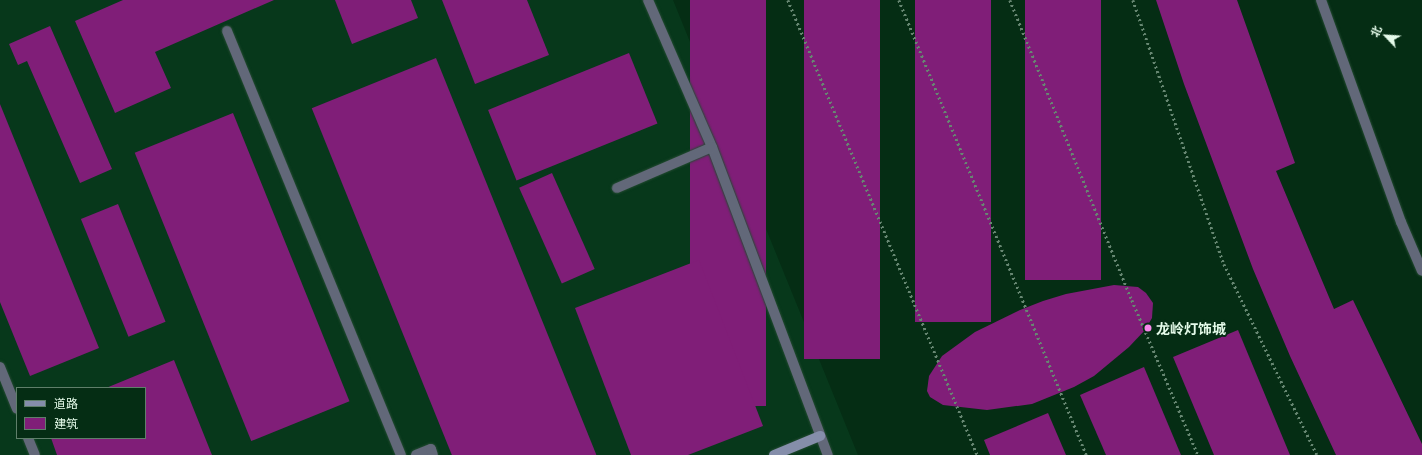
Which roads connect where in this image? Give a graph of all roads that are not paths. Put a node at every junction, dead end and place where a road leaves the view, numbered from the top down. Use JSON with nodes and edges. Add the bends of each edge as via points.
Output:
{"nodes":[{"id":1,"x":648,"y":0,"type":"edge"},
{"id":2,"x":1321,"y":0,"type":"edge"},
{"id":3,"x":227,"y":31,"type":"dead end"},
{"id":4,"x":712,"y":147,"type":"junction"},
{"id":5,"x":617,"y":188,"type":"dead end"},
{"id":6,"x":1422,"y":272,"type":"edge"},
{"id":7,"x":0,"y":366,"type":"edge"},
{"id":8,"x":16,"y":406,"type":"edge"},
{"id":9,"x":820,"y":436,"type":"junction"},
{"id":10,"x":28,"y":439,"type":"edge"},
{"id":11,"x":35,"y":455,"type":"edge"},
{"id":12,"x":401,"y":455,"type":"edge"},
{"id":13,"x":416,"y":455,"type":"edge"},
{"id":14,"x":433,"y":455,"type":"edge"},
{"id":15,"x":774,"y":455,"type":"edge"},
{"id":16,"x":828,"y":455,"type":"edge"}],
"edges":[{"from":1,"to":4,"type":"street"},
{"from":2,"to":6,"type":"street","via":[[1400,222]]},
{"from":3,"to":12,"type":"street"},
{"from":4,"to":5,"type":"street"},
{"from":4,"to":9,"type":"street"},
{"from":7,"to":8,"type":"street"},
{"from":9,"to":15,"type":"street"},
{"from":9,"to":16,"type":"street"},
{"from":10,"to":11,"type":"street"},
{"from":13,"to":14,"type":"street","via":[[431,449]]}]}
